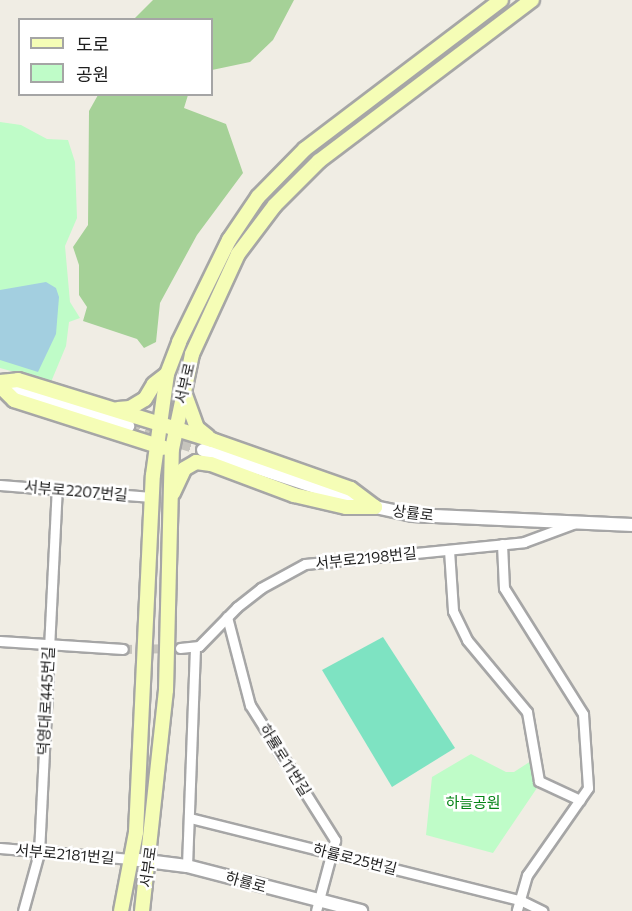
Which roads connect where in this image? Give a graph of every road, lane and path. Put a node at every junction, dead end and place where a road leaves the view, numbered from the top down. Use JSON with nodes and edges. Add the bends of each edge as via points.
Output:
{"nodes":[{"id":1,"x":501,"y":0,"type":"edge"},
{"id":2,"x":532,"y":0,"type":"edge"},
{"id":3,"x":167,"y":374,"type":"junction"},
{"id":4,"x":0,"y":384,"type":"edge"},
{"id":5,"x":183,"y":388,"type":"junction"},
{"id":6,"x":112,"y":409,"type":"junction"},
{"id":7,"x":160,"y":423,"type":"junction"},
{"id":8,"x":128,"y":426,"type":"tunnel mouth"},
{"id":9,"x":175,"y":428,"type":"junction"},
{"id":10,"x":208,"y":445,"type":"junction"},
{"id":11,"x":156,"y":447,"type":"junction"},
{"id":12,"x":172,"y":449,"type":"junction"},
{"id":13,"x":0,"y":485,"type":"edge"},
{"id":14,"x":57,"y":489,"type":"junction"},
{"id":15,"x":152,"y":497,"type":"junction"},
{"id":16,"x":171,"y":498,"type":"junction"},
{"id":17,"x":375,"y":507,"type":"junction"},
{"id":18,"x":576,"y":523,"type":"junction"},
{"id":19,"x":632,"y":525,"type":"edge"},
{"id":20,"x":502,"y":544,"type":"junction"},
{"id":21,"x":449,"y":550,"type":"junction"},
{"id":22,"x":227,"y":617,"type":"junction"},
{"id":23,"x":0,"y":641,"type":"edge"},
{"id":24,"x":48,"y":646,"type":"junction"},
{"id":25,"x":180,"y":648,"type":"tunnel mouth"},
{"id":26,"x":195,"y":648,"type":"junction"},
{"id":27,"x":123,"y":649,"type":"tunnel mouth"},
{"id":28,"x":580,"y":800,"type":"junction"},
{"id":29,"x":190,"y":818,"type":"junction"},
{"id":30,"x":0,"y":848,"type":"edge"},
{"id":31,"x":39,"y":853,"type":"junction"},
{"id":32,"x":331,"y":853,"type":"junction"},
{"id":33,"x":131,"y":859,"type":"junction"},
{"id":34,"x":149,"y":861,"type":"junction"},
{"id":35,"x":187,"y":866,"type":"junction"},
{"id":36,"x":520,"y":900,"type":"junction"},
{"id":37,"x":317,"y":906,"type":"edge"},
{"id":38,"x":23,"y":911,"type":"edge"},
{"id":39,"x":121,"y":911,"type":"edge"},
{"id":40,"x":142,"y":911,"type":"edge"},
{"id":41,"x":361,"y":911,"type":"edge"},
{"id":42,"x":517,"y":911,"type":"edge"},
{"id":43,"x":543,"y":911,"type":"edge"}],
"edges":[{"from":1,"to":3,"type":"main road","name":"서부로","via":[[305,149],[258,197],[229,240]]},
{"from":2,"to":5,"type":"main road","name":"서부로","via":[[319,161],[275,205],[238,254],[192,354]]},
{"from":3,"to":6,"type":"main road","via":[[154,384],[145,399],[130,408]]},
{"from":3,"to":7,"type":"main road","name":"서부로"},
{"from":4,"to":6,"type":"main road","via":[[18,380]]},
{"from":4,"to":8,"type":"street"},
{"from":4,"to":11,"type":"main road","via":[[14,400]]},
{"from":5,"to":9,"type":"main road","name":"서부로"},
{"from":5,"to":10,"type":"main road","via":[[197,428]]},
{"from":6,"to":7,"type":"main road"},
{"from":7,"to":9,"type":"main road"},
{"from":7,"to":11,"type":"main road","name":"서부로"},
{"from":9,"to":10,"type":"main road"},
{"from":9,"to":12,"type":"main road","name":"서부로"},
{"from":10,"to":17,"type":"main road","via":[[351,489]]},
{"from":11,"to":12,"type":"main road"},
{"from":11,"to":15,"type":"main road","name":"서부로"},
{"from":12,"to":16,"type":"main road","name":"서부로"},
{"from":13,"to":14,"type":"street","name":"서부로2207번길"},
{"from":14,"to":15,"type":"street","name":"서부로2207번길"},
{"from":14,"to":24,"type":"street","name":"덕영대로445번길"},
{"from":15,"to":33,"type":"main road","name":"서부로","via":[[136,832]]},
{"from":16,"to":17,"type":"main road","via":[[184,469],[196,462],[212,464],[294,495],[345,507]]},
{"from":16,"to":34,"type":"main road","name":"서부로","via":[[166,690]]},
{"from":17,"to":18,"type":"street","name":"상률로","via":[[413,515]]},
{"from":18,"to":19,"type":"street","name":"상률로"},
{"from":18,"to":20,"type":"street","name":"서부로2198번길","via":[[542,538]]},
{"from":20,"to":21,"type":"street","name":"서부로2198번길"},
{"from":20,"to":28,"type":"street","via":[[504,588],[583,714],[588,788]]},
{"from":21,"to":22,"type":"street","name":"서부로2198번길","via":[[305,564],[261,588]]},
{"from":21,"to":28,"type":"street","via":[[453,611],[467,640],[527,712],[539,781]]},
{"from":22,"to":26,"type":"street","name":"서부로2198번길"},
{"from":22,"to":32,"type":"street","name":"하률로11번길","via":[[250,705],[334,840]]},
{"from":23,"to":24,"type":"street"},
{"from":24,"to":27,"type":"street"},
{"from":24,"to":31,"type":"street","name":"덕영대로445번길"},
{"from":25,"to":26,"type":"street"},
{"from":26,"to":29,"type":"street"},
{"from":28,"to":36,"type":"street","via":[[527,874]]},
{"from":29,"to":32,"type":"street","name":"하률로25번길"},
{"from":29,"to":35,"type":"street"},
{"from":30,"to":31,"type":"street","name":"서부로2181번길"},
{"from":31,"to":33,"type":"street","name":"서부로2181번길"},
{"from":31,"to":38,"type":"street","name":"덕영대로445번길"},
{"from":32,"to":36,"type":"street","name":"하률로25번길"},
{"from":32,"to":37,"type":"street","name":"하률로11번길"},
{"from":33,"to":34,"type":"street","name":"하률로"},
{"from":33,"to":39,"type":"main road","name":"서부로"},
{"from":34,"to":35,"type":"street","name":"하률로"},
{"from":34,"to":40,"type":"main road","name":"서부로"},
{"from":35,"to":37,"type":"street","name":"하률로"},
{"from":36,"to":42,"type":"street"},
{"from":36,"to":43,"type":"street","name":"하률로25번길"},
{"from":37,"to":41,"type":"street","name":"하률로"}]}
